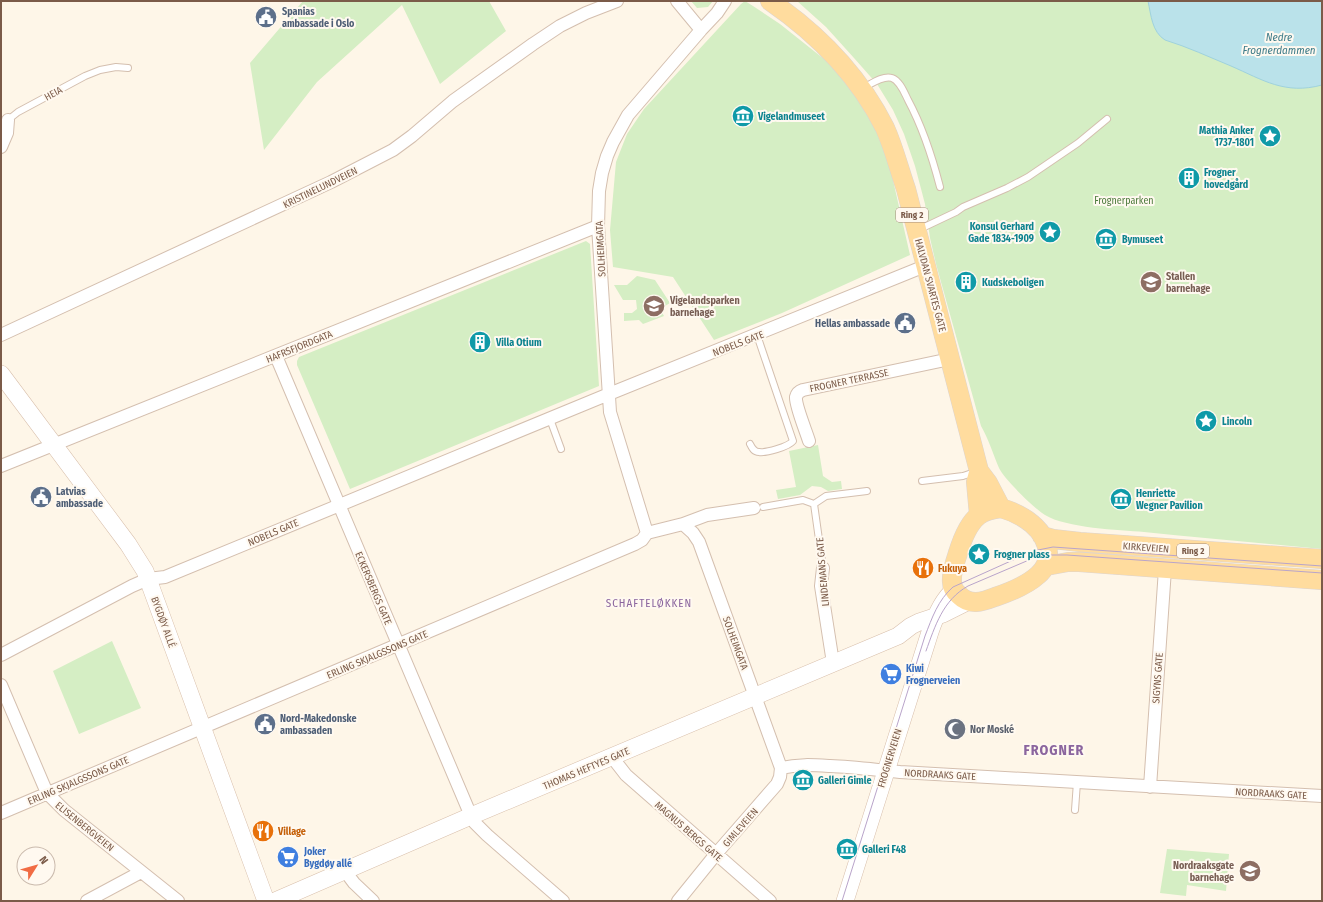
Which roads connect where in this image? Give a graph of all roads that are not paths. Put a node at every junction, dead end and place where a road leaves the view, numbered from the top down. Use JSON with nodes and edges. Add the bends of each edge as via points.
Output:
{"nodes":[{"id":1,"x":617,"y":1,"type":"edge"},
{"id":2,"x":677,"y":1,"type":"edge"},
{"id":3,"x":725,"y":1,"type":"edge"},
{"id":4,"x":770,"y":1,"type":"edge"},
{"id":5,"x":701,"y":30,"type":"junction"},
{"id":6,"x":128,"y":68,"type":"dead end"},
{"id":7,"x":862,"y":89,"type":"junction"},
{"id":8,"x":1107,"y":119,"type":"dead end"},
{"id":9,"x":8,"y":120,"type":"joint"},
{"id":10,"x":1,"y":147,"type":"edge"},
{"id":11,"x":940,"y":187,"type":"dead end"},
{"id":12,"x":598,"y":226,"type":"junction"},
{"id":13,"x":917,"y":231,"type":"junction"},
{"id":14,"x":926,"y":266,"type":"junction"},
{"id":15,"x":1,"y":335,"type":"edge"},
{"id":16,"x":757,"y":335,"type":"junction"},
{"id":17,"x":276,"y":356,"type":"junction"},
{"id":18,"x":950,"y":359,"type":"junction"},
{"id":19,"x":1,"y":374,"type":"edge"},
{"id":20,"x":609,"y":394,"type":"junction"},
{"id":21,"x":550,"y":419,"type":"junction"},
{"id":22,"x":809,"y":441,"type":"dead end"},
{"id":23,"x":750,"y":444,"type":"dead end"},
{"id":24,"x":54,"y":445,"type":"junction"},
{"id":25,"x":561,"y":449,"type":"dead end"},
{"id":26,"x":1,"y":466,"type":"edge"},
{"id":27,"x":979,"y":472,"type":"junction"},
{"id":28,"x":922,"y":481,"type":"dead end"},
{"id":29,"x":867,"y":491,"type":"dead end"},
{"id":30,"x":814,"y":504,"type":"junction"},
{"id":31,"x":339,"y":505,"type":"junction"},
{"id":32,"x":759,"y":507,"type":"joint"},
{"id":33,"x":1001,"y":508,"type":"junction"},
{"id":34,"x":979,"y":515,"type":"junction"},
{"id":35,"x":683,"y":524,"type":"junction"},
{"id":36,"x":647,"y":533,"type":"junction"},
{"id":37,"x":1042,"y":536,"type":"junction"},
{"id":38,"x":1322,"y":559,"type":"edge"},
{"id":39,"x":1046,"y":566,"type":"junction"},
{"id":40,"x":823,"y":568,"type":"joint"},
{"id":41,"x":1165,"y":569,"type":"junction"},
{"id":42,"x":148,"y":579,"type":"junction"},
{"id":43,"x":1322,"y":580,"type":"edge"},
{"id":44,"x":961,"y":596,"type":"junction"},
{"id":45,"x":933,"y":624,"type":"junction"},
{"id":46,"x":398,"y":645,"type":"junction"},
{"id":47,"x":1,"y":655,"type":"edge"},
{"id":48,"x":833,"y":663,"type":"junction"},
{"id":49,"x":1,"y":685,"type":"edge"},
{"id":50,"x":755,"y":696,"type":"junction"},
{"id":51,"x":202,"y":727,"type":"junction"},
{"id":52,"x":612,"y":758,"type":"junction"},
{"id":53,"x":781,"y":768,"type":"junction"},
{"id":54,"x":886,"y":771,"type":"junction"},
{"id":55,"x":1077,"y":782,"type":"junction"},
{"id":56,"x":1150,"y":787,"type":"junction"},
{"id":57,"x":47,"y":793,"type":"junction"},
{"id":58,"x":1322,"y":796,"type":"edge"},
{"id":59,"x":1075,"y":810,"type":"dead end"},
{"id":60,"x":1,"y":813,"type":"edge"},
{"id":61,"x":470,"y":816,"type":"junction"},
{"id":62,"x":716,"y":854,"type":"junction"},
{"id":63,"x":345,"y":871,"type":"junction"},
{"id":64,"x":141,"y":872,"type":"junction"},
{"id":65,"x":87,"y":901,"type":"edge"},
{"id":66,"x":178,"y":901,"type":"edge"},
{"id":67,"x":266,"y":901,"type":"edge"},
{"id":68,"x":275,"y":901,"type":"edge"},
{"id":69,"x":373,"y":901,"type":"edge"},
{"id":70,"x":562,"y":901,"type":"edge"},
{"id":71,"x":678,"y":901,"type":"edge"},
{"id":72,"x":770,"y":901,"type":"edge"},
{"id":73,"x":845,"y":901,"type":"edge"}],
"edges":[{"from":1,"to":15,"type":"street","name":"KRISTINELUNDVEIEN","via":[[560,26],[533,44],[453,101],[394,150],[331,182]]},
{"from":2,"to":5,"type":"street"},
{"from":3,"to":5,"type":"street","name":"SOLHEIMGATA"},
{"from":4,"to":7,"type":"main road","name":"HALVDAN SVARTES GATE","number":"Ring 2","via":[[807,29],[847,69]]},
{"from":5,"to":12,"type":"street","name":"SOLHEIMGATA","via":[[632,110],[620,128],[602,173]]},
{"from":6,"to":9,"type":"lane","name":"HEIA","via":[[116,67],[85,76]]},
{"from":7,"to":11,"type":"lane","via":[[887,77],[898,82],[916,114],[927,141]]},
{"from":7,"to":13,"type":"main road","name":"HALVDAN SVARTES GATE","number":"Ring 2","via":[[885,129],[893,149]]},
{"from":8,"to":13,"type":"lane","via":[[1028,177]]},
{"from":9,"to":10,"type":"street","name":"HEIA","via":[[7,133]]},
{"from":12,"to":17,"type":"street","name":"HAFRSFJORDGATA"},
{"from":12,"to":20,"type":"street","name":"SOLHEIMGATA"},
{"from":13,"to":14,"type":"main road","name":"HALVDAN SVARTES GATE","number":"Ring 2"},
{"from":14,"to":16,"type":"street","name":"NOBELS GATE"},
{"from":14,"to":18,"type":"main road","name":"HALVDAN SVARTES GATE","number":"Ring 2"},
{"from":16,"to":20,"type":"street","name":"NOBELS GATE"},
{"from":16,"to":23,"type":"lane","via":[[793,441],[790,445],[758,452]]},
{"from":17,"to":24,"type":"street","name":"HAFRSFJORDGATA"},
{"from":17,"to":31,"type":"street","name":"ECKERSBERGS GATE"},
{"from":18,"to":22,"type":"street","name":"FROGNER TERRASSE","via":[[798,392],[796,396]]},
{"from":18,"to":27,"type":"main road","name":"HALVDAN SVARTES GATE","number":"Ring 2"},
{"from":19,"to":24,"type":"street","name":"BYGDØY ALLÉ"},
{"from":20,"to":21,"type":"street","name":"NOBELS GATE"},
{"from":20,"to":36,"type":"street","name":"SOLHEIMGATA","via":[[610,412]]},
{"from":21,"to":25,"type":"lane"},
{"from":21,"to":31,"type":"street","name":"NOBELS GATE"},
{"from":24,"to":26,"type":"street","name":"HAFRSFJORDGATA"},
{"from":24,"to":42,"type":"street","name":"BYGDØY ALLÉ","via":[[133,551]]},
{"from":27,"to":28,"type":"lane"},
{"from":27,"to":33,"type":"main road","name":"HALVDAN SVARTES GATE","number":"Ring 2"},
{"from":27,"to":34,"type":"main road","name":"HALVDAN SVARTES GATE","number":"Ring 2","via":[[976,482]]},
{"from":29,"to":30,"type":"lane","via":[[826,496]]},
{"from":30,"to":32,"type":"lane","via":[[803,500]]},
{"from":30,"to":40,"type":"lane","name":"LINDEMANS GATE"},
{"from":31,"to":42,"type":"street","name":"NOBELS GATE","via":[[165,577]]},
{"from":31,"to":46,"type":"street","name":"ECKERSBERGS GATE"},
{"from":32,"to":35,"type":"street","name":"ERLING SKJALGSSONS GATE","via":[[707,515]]},
{"from":33,"to":34,"type":"main road","via":[[991,509]]},
{"from":33,"to":37,"type":"main road","via":[[1026,520]]},
{"from":34,"to":44,"type":"main road","via":[[962,541],[952,575],[952,582]]},
{"from":35,"to":36,"type":"street","name":"ERLING SKJALGSSONS GATE"},
{"from":35,"to":50,"type":"street","name":"SOLHEIMGATA","via":[[699,542]]},
{"from":36,"to":46,"type":"street","name":"ERLING SKJALGSSONS GATE","via":[[636,544]]},
{"from":37,"to":38,"type":"main road","name":"KIRKEVEIEN","number":"Ring 2","via":[[1065,541],[1161,549]]},
{"from":37,"to":39,"type":"main road","via":[[1048,551]]},
{"from":39,"to":41,"type":"main road","number":"Ring 2","via":[[1068,562]]},
{"from":39,"to":44,"type":"main road","via":[[1032,580],[1009,592],[980,602]]},
{"from":40,"to":48,"type":"street","name":"LINDEMANS GATE","via":[[821,586]]},
{"from":41,"to":43,"type":"main road","number":"Ring 2"},
{"from":41,"to":56,"type":"street","name":"SIGYNS GATE"},
{"from":42,"to":47,"type":"street","name":"NOBELS GATE"},
{"from":42,"to":51,"type":"street","name":"BYGDØY ALLÉ"},
{"from":44,"to":45,"type":"street","name":"FROGNERVEIEN","via":[[947,597]]},
{"from":45,"to":48,"type":"street","name":"THOMAS HEFTYES GATE"},
{"from":45,"to":54,"type":"street","name":"FROGNERVEIEN"},
{"from":46,"to":51,"type":"street","name":"ERLING SKJALGSSONS GATE"},
{"from":46,"to":61,"type":"street","name":"ECKERSBERGS GATE"},
{"from":48,"to":50,"type":"street","name":"THOMAS HEFTYES GATE"},
{"from":49,"to":57,"type":"street","name":"ELISENBERGVEIEN"},
{"from":50,"to":52,"type":"street","name":"THOMAS HEFTYES GATE"},
{"from":50,"to":53,"type":"street","name":"SOLHEIMGATA"},
{"from":51,"to":57,"type":"street","name":"ERLING SKJALGSSONS GATE"},
{"from":51,"to":67,"type":"street","name":"BYGDØY ALLÉ"},
{"from":52,"to":61,"type":"street","name":"THOMAS HEFTYES GATE"},
{"from":52,"to":62,"type":"street","name":"MAGNUS BERGS GATE","via":[[626,775]]},
{"from":53,"to":54,"type":"street","name":"NORDRAAKS GATE","via":[[803,764]]},
{"from":53,"to":62,"type":"street","name":"GIMLEVEIEN","via":[[777,784]]},
{"from":54,"to":55,"type":"street","name":"NORDRAAKS GATE"},
{"from":54,"to":73,"type":"street","name":"FROGNERVEIEN"},
{"from":55,"to":56,"type":"street","name":"NORDRAAKS GATE"},
{"from":55,"to":59,"type":"lane"},
{"from":56,"to":58,"type":"street","name":"NORDRAAKS GATE"},
{"from":57,"to":60,"type":"street","name":"ERLING SKJALGSSONS GATE"},
{"from":57,"to":64,"type":"street","name":"ELISENBERGVEIEN","via":[[64,810]]},
{"from":61,"to":63,"type":"street","name":"THOMAS HEFTYES GATE"},
{"from":61,"to":70,"type":"street","name":"ECKERSBERGS GATE","via":[[487,835]]},
{"from":62,"to":71,"type":"street","name":"GIMLEVEIEN"},
{"from":62,"to":72,"type":"street","name":"MAGNUS BERGS GATE"},
{"from":63,"to":68,"type":"street","name":"THOMAS HEFTYES GATE"},
{"from":63,"to":69,"type":"street"},
{"from":64,"to":65,"type":"street"},
{"from":64,"to":66,"type":"street","name":"ELISENBERGVEIEN"}]}
